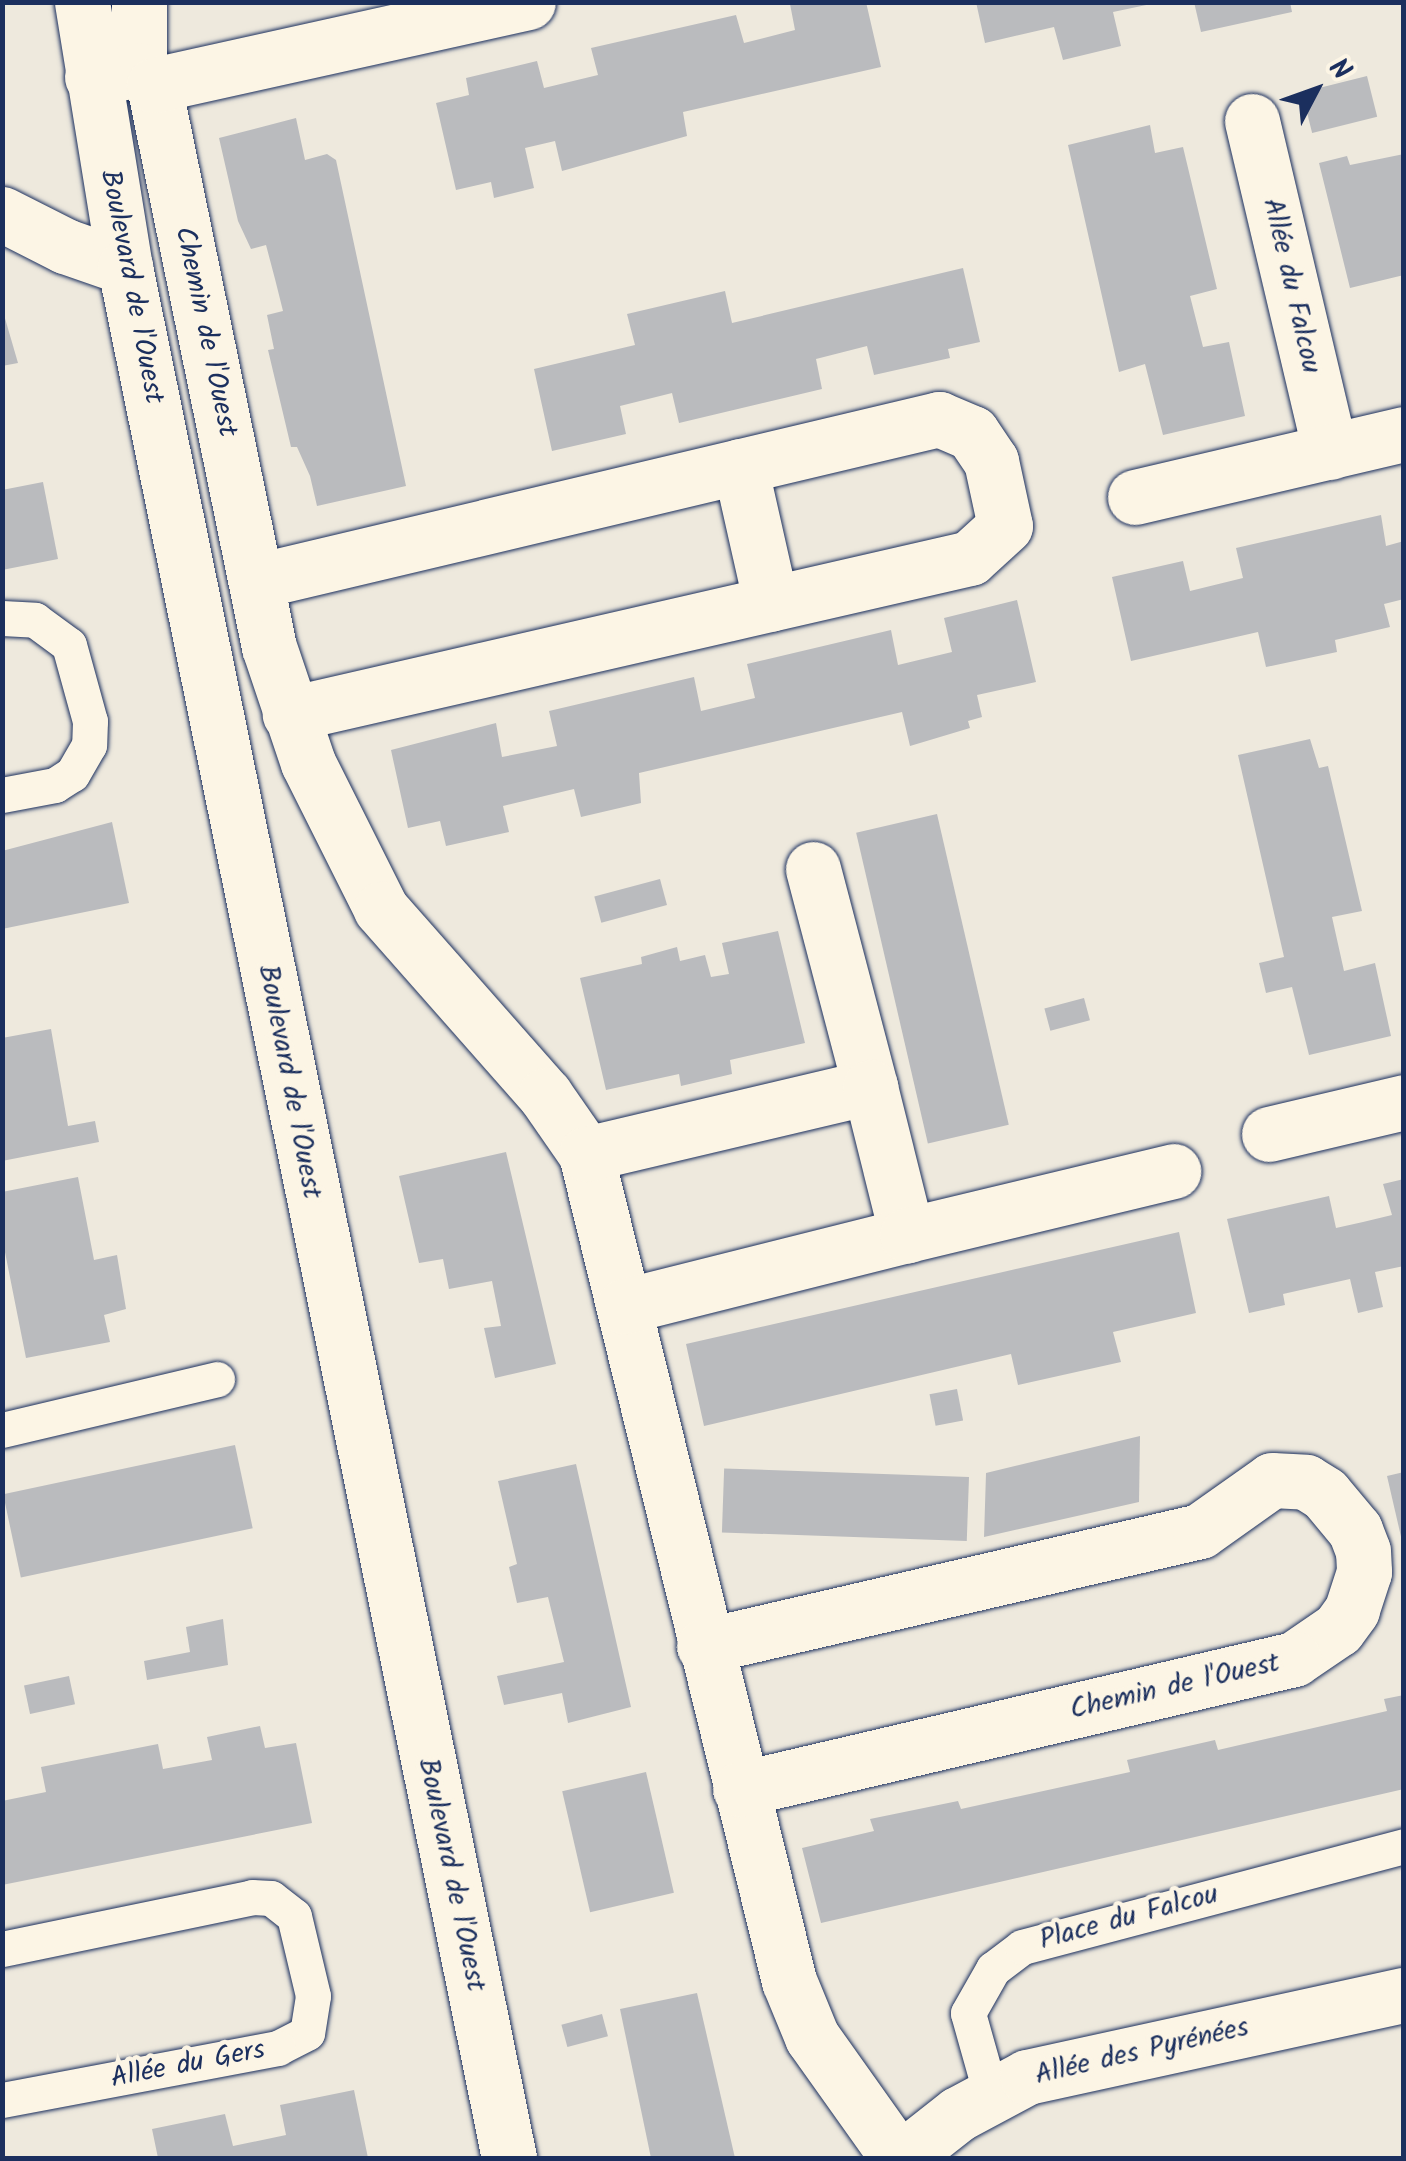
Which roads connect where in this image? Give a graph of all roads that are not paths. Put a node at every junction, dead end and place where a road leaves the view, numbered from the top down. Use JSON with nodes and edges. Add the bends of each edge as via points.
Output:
{"nodes":[{"id":1,"x":82,"y":2,"type":"edge"},
{"id":2,"x":139,"y":2,"type":"edge"},
{"id":3,"x":528,"y":2,"type":"edge"},
{"id":4,"x":128,"y":77,"type":"junction"},
{"id":5,"x":1252,"y":121,"type":"dead end"},
{"id":6,"x":2,"y":214,"type":"edge"},
{"id":7,"x":125,"y":267,"type":"junction"},
{"id":8,"x":1404,"y":434,"type":"edge"},
{"id":9,"x":1330,"y":452,"type":"junction"},
{"id":10,"x":740,"y":466,"type":"junction"},
{"id":11,"x":1136,"y":498,"type":"dead end"},
{"id":12,"x":256,"y":581,"type":"junction"},
{"id":13,"x":770,"y":604,"type":"junction"},
{"id":14,"x":2,"y":618,"type":"edge"},
{"id":15,"x":270,"y":647,"type":"junction"},
{"id":16,"x":211,"y":674,"type":"junction"},
{"id":17,"x":290,"y":714,"type":"junction"},
{"id":18,"x":2,"y":795,"type":"edge"},
{"id":19,"x":813,"y":869,"type":"dead end"},
{"id":20,"x":870,"y":1086,"type":"junction"},
{"id":21,"x":1404,"y":1102,"type":"edge"},
{"id":22,"x":1268,"y":1134,"type":"dead end"},
{"id":23,"x":586,"y":1154,"type":"junction"},
{"id":24,"x":1173,"y":1171,"type":"dead end"},
{"id":25,"x":907,"y":1236,"type":"junction"},
{"id":26,"x":624,"y":1306,"type":"junction"},
{"id":27,"x":217,"y":1379,"type":"dead end"},
{"id":28,"x":2,"y":1430,"type":"edge"},
{"id":29,"x":704,"y":1646,"type":"junction"},
{"id":30,"x":740,"y":1790,"type":"junction"},
{"id":31,"x":1404,"y":1846,"type":"edge"},
{"id":32,"x":2,"y":1949,"type":"edge"},
{"id":33,"x":1404,"y":1996,"type":"edge"},
{"id":34,"x":991,"y":2095,"type":"junction"},
{"id":35,"x":2,"y":2100,"type":"edge"},
{"id":36,"x":509,"y":2158,"type":"edge"},
{"id":37,"x":900,"y":2158,"type":"edge"}],
"edges":[{"from":1,"to":4,"type":"street","name":"Boulevard de l'Ouest"},
{"from":2,"to":4,"type":"street","name":"Boulevard de l'Ouest"},
{"from":3,"to":4,"type":"street"},
{"from":4,"to":7,"type":"street","name":"Boulevard de l'Ouest"},
{"from":4,"to":12,"type":"street","name":"Chemin de l'Ouest"},
{"from":5,"to":9,"type":"street","name":"Allée du Falcou"},
{"from":6,"to":7,"type":"street"},
{"from":7,"to":16,"type":"street","name":"Boulevard de l'Ouest"},
{"from":8,"to":9,"type":"street"},
{"from":9,"to":11,"type":"street"},
{"from":10,"to":12,"type":"street"},
{"from":10,"to":13,"type":"street"},
{"from":10,"to":13,"type":"street","via":[[938,419],[972,432],[990,461],[1005,526],[970,558]]},
{"from":12,"to":15,"type":"street","name":"Chemin de l'Ouest"},
{"from":13,"to":17,"type":"street"},
{"from":14,"to":18,"type":"lane","via":[[35,620],[69,644],[90,720],[89,745],[72,774],[55,785]]},
{"from":15,"to":16,"type":"street","via":[[231,655]]},
{"from":15,"to":17,"type":"street","name":"Chemin de l'Ouest"},
{"from":16,"to":36,"type":"street","name":"Boulevard de l'Ouest"},
{"from":17,"to":23,"type":"street","name":"Chemin de l'Ouest","via":[[382,910],[545,1096]]},
{"from":19,"to":20,"type":"street"},
{"from":20,"to":23,"type":"street"},
{"from":20,"to":25,"type":"street"},
{"from":21,"to":22,"type":"street"},
{"from":23,"to":26,"type":"street","name":"Chemin de l'Ouest"},
{"from":24,"to":25,"type":"street"},
{"from":25,"to":26,"type":"street"},
{"from":26,"to":29,"type":"street","name":"Chemin de l'Ouest"},
{"from":27,"to":28,"type":"lane"},
{"from":29,"to":30,"type":"street","name":"Chemin de l'Ouest"},
{"from":29,"to":30,"type":"street","name":"Chemin de l'Ouest","via":[[1188,1535],[1218,1522],[1241,1496],[1272,1480],[1306,1482],[1325,1494],[1363,1552],[1352,1610],[1338,1629],[1294,1659]]},
{"from":30,"to":37,"type":"street","name":"Chemin de l'Ouest","via":[[789,1981],[812,2037]]},
{"from":31,"to":34,"type":"lane","name":"Place du Falcou","via":[[1022,1947],[993,1969],[968,2013]]},
{"from":32,"to":35,"type":"lane","name":"Allée du Gers","via":[[252,1896],[270,1898],[294,1916],[312,1996],[307,2032],[278,2048]]},
{"from":33,"to":34,"type":"street","name":"Allée des Pyrénées","via":[[1076,2063]]},
{"from":34,"to":37,"type":"street","name":"Allée des Pyrénées"}]}
